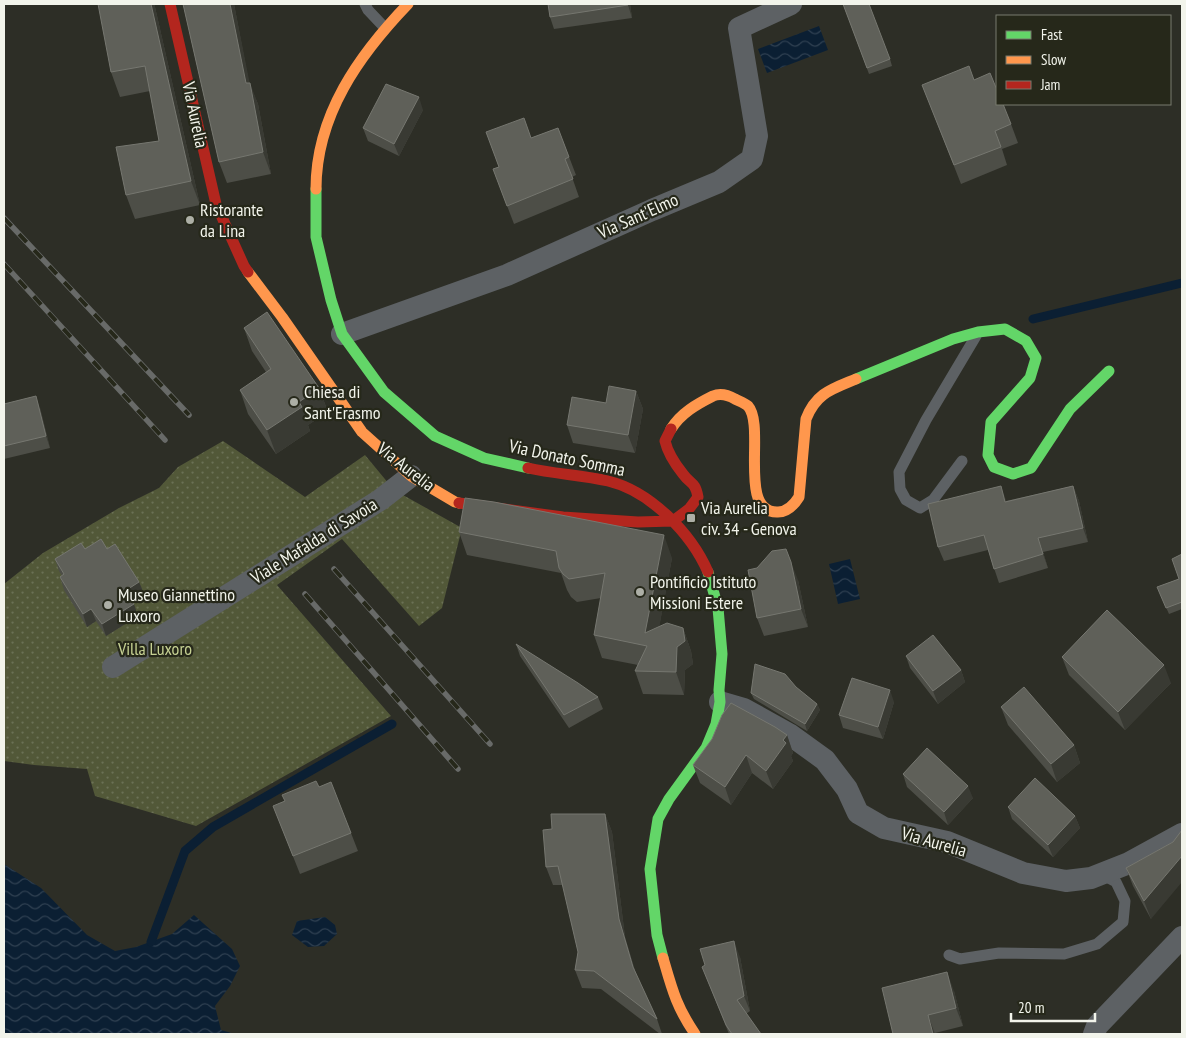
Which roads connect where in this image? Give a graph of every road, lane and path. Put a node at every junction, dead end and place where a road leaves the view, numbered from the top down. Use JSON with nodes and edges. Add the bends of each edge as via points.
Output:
{"nodes":[{"id":1,"x":170,"y":4,"type":"edge"},
{"id":2,"x":365,"y":4,"type":"edge"},
{"id":3,"x":408,"y":4,"type":"edge"},
{"id":4,"x":791,"y":4,"type":"edge"},
{"id":5,"x":385,"y":28,"type":"junction"},
{"id":6,"x":978,"y":332,"type":"junction"},
{"id":7,"x":342,"y":334,"type":"junction"},
{"id":8,"x":1109,"y":371,"type":"dead end"},
{"id":9,"x":962,"y":461,"type":"dead end"},
{"id":10,"x":411,"y":476,"type":"junction"},
{"id":11,"x":673,"y":520,"type":"junction"},
{"id":12,"x":114,"y":667,"type":"dead end"},
{"id":13,"x":720,"y":702,"type":"junction"},
{"id":14,"x":1182,"y":834,"type":"edge"},
{"id":15,"x":1101,"y":874,"type":"junction"},
{"id":16,"x":1182,"y":938,"type":"edge"},
{"id":17,"x":949,"y":956,"type":"dead end"},
{"id":18,"x":695,"y":1034,"type":"edge"},
{"id":19,"x":1094,"y":1034,"type":"edge"}],
"edges":[{"from":1,"to":10,"type":"street","name":"Via Aurelia","via":[[216,204],[244,266],[362,432]]},
{"from":2,"to":5,"type":"lane"},
{"from":3,"to":5,"type":"street","name":"Via Donato Somma"},
{"from":4,"to":7,"type":"street","name":"Via Sant'Elmo","via":[[739,28],[757,136],[752,159],[719,182],[507,275]]},
{"from":5,"to":7,"type":"street","name":"Via Donato Somma","via":[[344,86],[323,137],[316,183],[316,237],[330,300]]},
{"from":6,"to":8,"type":"street","via":[[1005,329],[1026,341],[1036,358],[1030,378],[991,422],[988,455],[994,468],[1013,474],[1031,468],[1070,409]]},
{"from":6,"to":9,"type":"lane","via":[[899,472],[900,489],[906,500],[920,508],[933,500]]},
{"from":6,"to":11,"type":"street","via":[[859,377],[818,398],[806,419],[799,497],[787,510],[779,512],[764,508],[756,497],[754,418],[748,406],[717,394],[694,404],[673,426],[665,441],[672,459],[696,486],[698,497],[689,509]]},
{"from":7,"to":11,"type":"street","name":"Via Donato Somma","via":[[384,392],[435,436],[484,458],[545,472],[609,481],[642,494]]},
{"from":10,"to":11,"type":"street","name":"Via Aurelia","via":[[455,502],[563,517],[638,522]]},
{"from":10,"to":12,"type":"street","name":"Viale Mafalda di Savoia","via":[[380,500]]},
{"from":11,"to":13,"type":"street","via":[[708,570],[718,608],[722,654]]},
{"from":13,"to":15,"type":"street","name":"Via Aurelia","via":[[744,709],[789,734],[825,760],[847,788],[858,813],[884,828],[947,842],[1023,873],[1066,882]]},
{"from":13,"to":18,"type":"street","via":[[716,724],[706,748],[658,819],[650,869],[657,934],[674,997]]},
{"from":14,"to":15,"type":"street","name":"Via Aurelia","via":[[1129,863]]},
{"from":15,"to":17,"type":"lane","via":[[1116,882],[1125,901],[1123,922],[1097,944],[1064,954],[999,953],[960,959]]},
{"from":16,"to":19,"type":"street","via":[[1097,1026]]}]}
